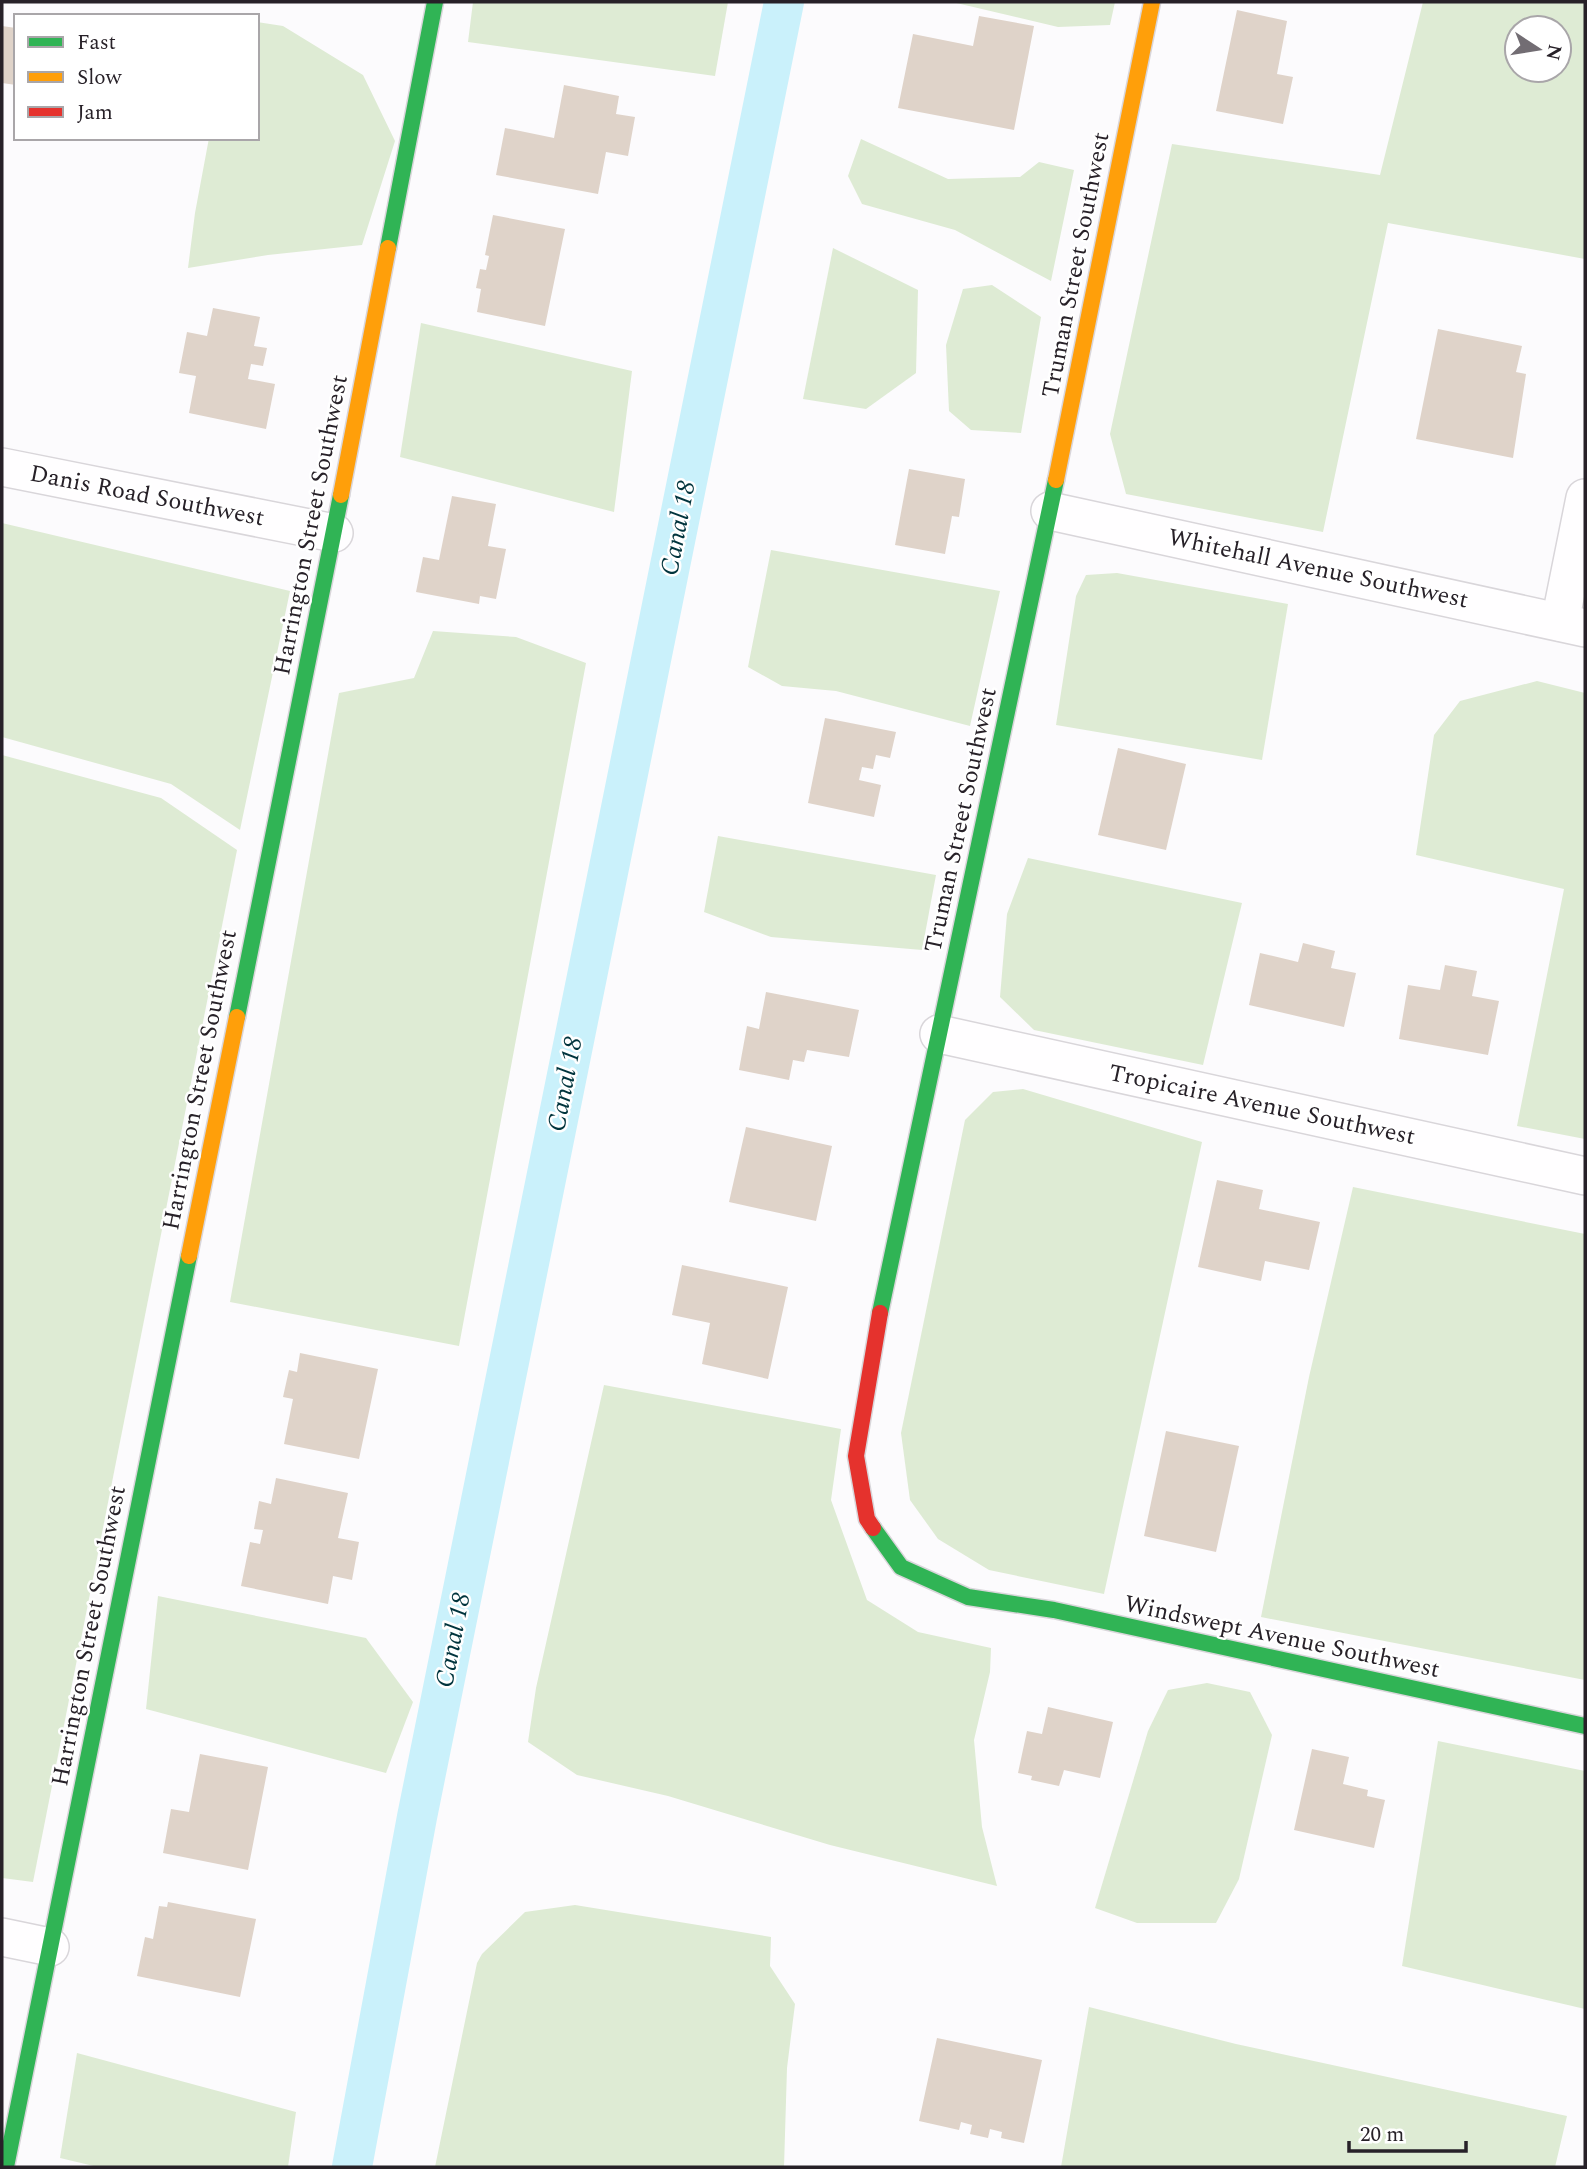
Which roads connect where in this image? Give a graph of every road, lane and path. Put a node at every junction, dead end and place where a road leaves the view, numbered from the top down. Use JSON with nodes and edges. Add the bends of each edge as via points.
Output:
{"nodes":[{"id":1,"x":1152,"y":2,"type":"edge"},
{"id":2,"x":427,"y":3,"type":"edge"},
{"id":3,"x":2,"y":467,"type":"edge"},
{"id":4,"x":1585,"y":498,"type":"edge"},
{"id":5,"x":1050,"y":511,"type":"junction"},
{"id":6,"x":334,"y":533,"type":"junction"},
{"id":7,"x":1573,"y":625,"type":"edge"},
{"id":8,"x":939,"y":1034,"type":"junction"},
{"id":9,"x":1585,"y":1176,"type":"edge"},
{"id":10,"x":968,"y":1597,"type":"joint"},
{"id":11,"x":1585,"y":1726,"type":"edge"},
{"id":12,"x":2,"y":1937,"type":"edge"},
{"id":13,"x":50,"y":1947,"type":"junction"},
{"id":14,"x":6,"y":2167,"type":"edge"}],
"edges":[{"from":1,"to":5,"type":"street","name":"Truman Street Southwest"},
{"from":2,"to":6,"type":"street","name":"Harrington Street Southwest"},
{"from":3,"to":6,"type":"street","name":"Danis Road Southwest"},
{"from":4,"to":7,"type":"street"},
{"from":5,"to":7,"type":"street","name":"Whitehall Avenue Southwest"},
{"from":5,"to":8,"type":"street","name":"Truman Street Southwest"},
{"from":6,"to":13,"type":"street","name":"Harrington Street Southwest"},
{"from":8,"to":9,"type":"street","name":"Tropicaire Avenue Southwest"},
{"from":8,"to":10,"type":"street","name":"Truman Street Southwest","via":[[877,1327],[856,1456],[867,1518],[901,1566]]},
{"from":10,"to":11,"type":"street","name":"Windswept Avenue Southwest","via":[[1054,1610]]},
{"from":12,"to":13,"type":"street"},
{"from":13,"to":14,"type":"street","name":"Harrington Street Southwest"}]}
